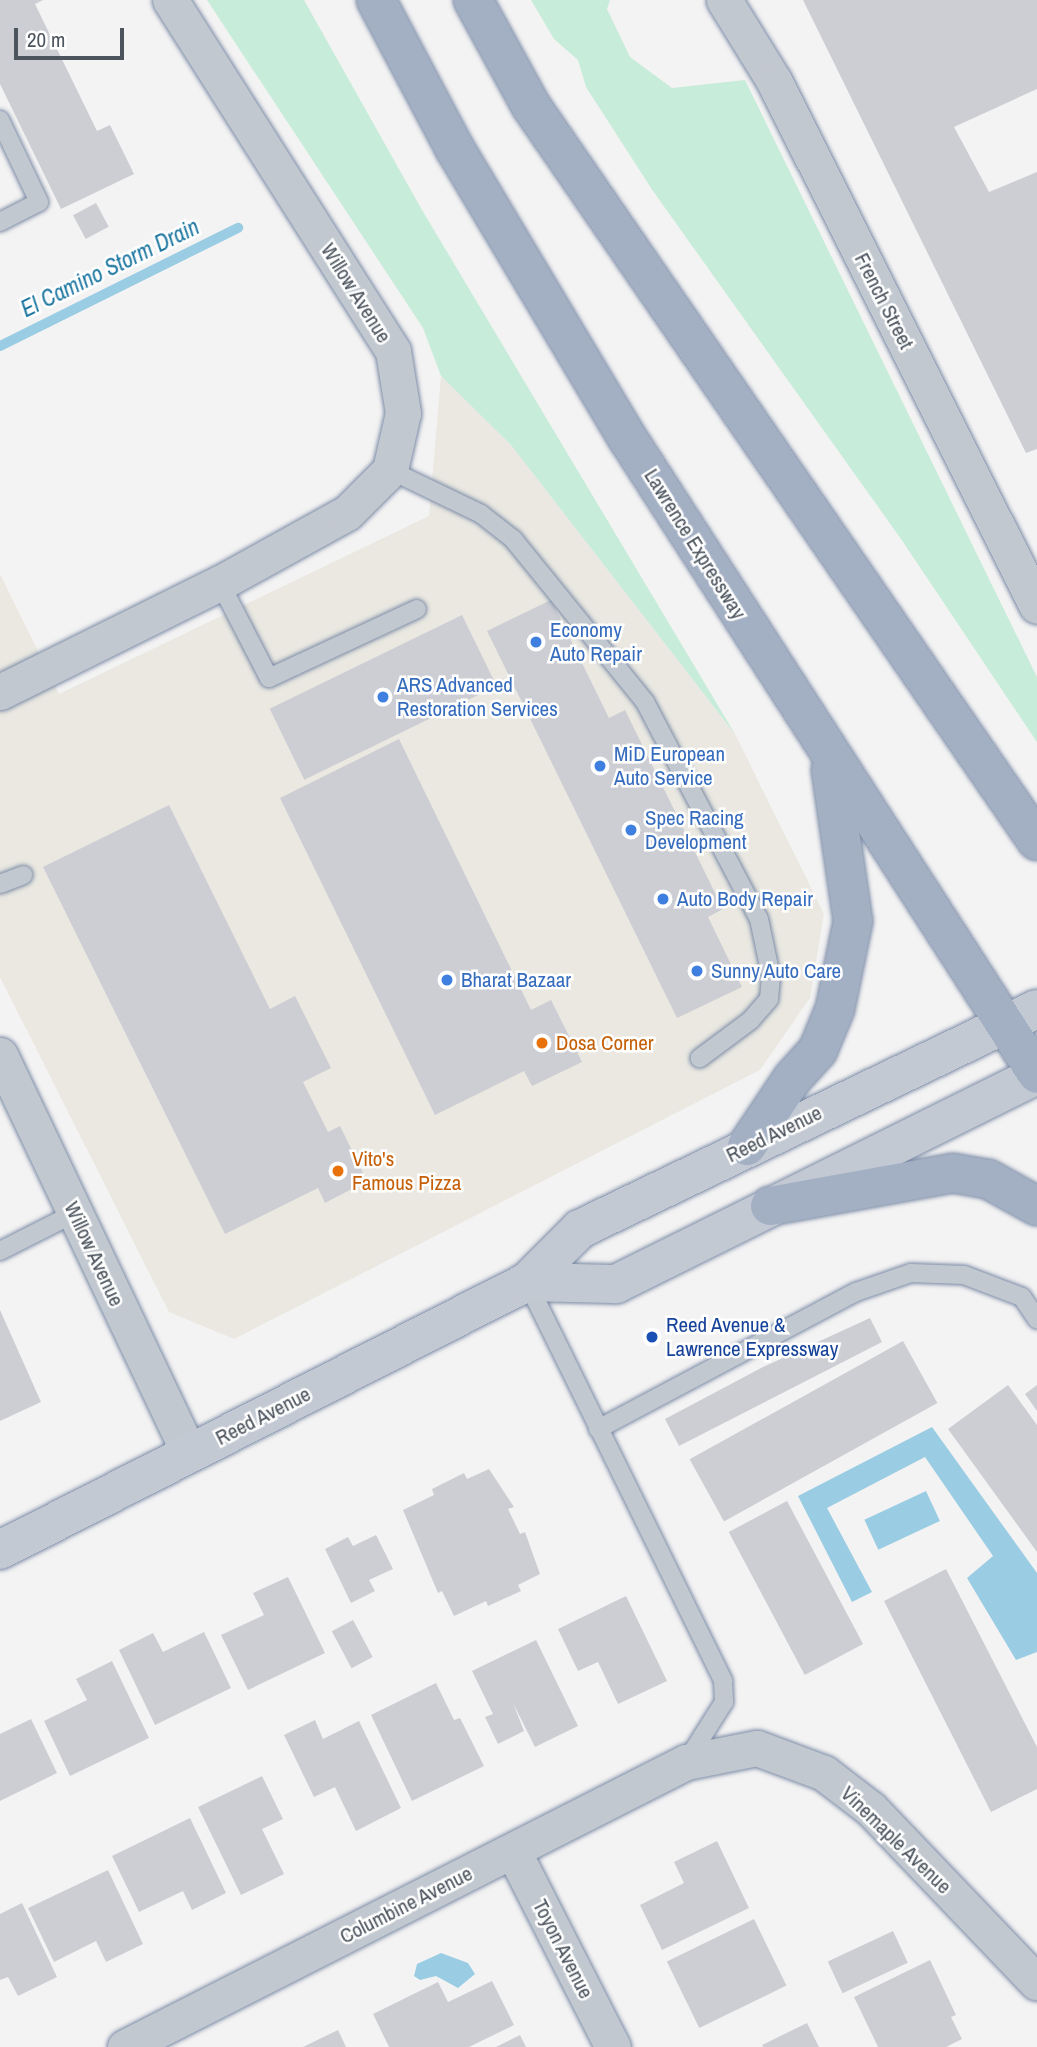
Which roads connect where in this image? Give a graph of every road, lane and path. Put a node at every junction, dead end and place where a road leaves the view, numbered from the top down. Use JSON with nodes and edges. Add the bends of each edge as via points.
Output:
{"nodes":[{"id":1,"x":170,"y":0,"type":"edge"},
{"id":2,"x":376,"y":0,"type":"edge"},
{"id":3,"x":473,"y":0,"type":"edge"},
{"id":4,"x":725,"y":2,"type":"edge"},
{"id":5,"x":0,"y":120,"type":"edge"},
{"id":6,"x":0,"y":222,"type":"edge"},
{"id":7,"x":390,"y":470,"type":"junction"},
{"id":8,"x":220,"y":583,"type":"junction"},
{"id":9,"x":1037,"y":606,"type":"edge"},
{"id":10,"x":416,"y":609,"type":"dead end"},
{"id":11,"x":0,"y":692,"type":"edge"},
{"id":12,"x":827,"y":751,"type":"junction"},
{"id":13,"x":1037,"y":841,"type":"edge"},
{"id":14,"x":23,"y":875,"type":"dead end"},
{"id":15,"x":0,"y":884,"type":"edge"},
{"id":16,"x":1021,"y":1017,"type":"edge"},
{"id":17,"x":0,"y":1055,"type":"edge"},
{"id":18,"x":700,"y":1058,"type":"dead end"},
{"id":19,"x":1037,"y":1074,"type":"edge"},
{"id":20,"x":747,"y":1146,"type":"junction"},
{"id":21,"x":770,"y":1206,"type":"junction"},
{"id":22,"x":1037,"y":1206,"type":"edge"},
{"id":23,"x":75,"y":1213,"type":"junction"},
{"id":24,"x":0,"y":1251,"type":"edge"},
{"id":25,"x":527,"y":1282,"type":"junction"},
{"id":26,"x":1037,"y":1319,"type":"edge"},
{"id":27,"x":598,"y":1429,"type":"junction"},
{"id":28,"x":189,"y":1453,"type":"junction"},
{"id":29,"x":0,"y":1550,"type":"edge"},
{"id":30,"x":686,"y":1762,"type":"junction"},
{"id":31,"x":513,"y":1851,"type":"junction"},
{"id":32,"x":1035,"y":1976,"type":"edge"},
{"id":33,"x":138,"y":2044,"type":"edge"},
{"id":34,"x":613,"y":2047,"type":"edge"}],
"edges":[{"from":1,"to":7,"type":"street","name":"Willow Avenue","via":[[393,351],[403,413]]},
{"from":2,"to":12,"type":"highway","name":"Lawrence Expressway","via":[[455,149],[628,439]]},
{"from":3,"to":13,"type":"highway","via":[[531,106]]},
{"from":4,"to":9,"type":"street","name":"French Street","via":[[774,81]]},
{"from":5,"to":6,"type":"lane","via":[[39,202]]},
{"from":7,"to":8,"type":"street","via":[[347,513]]},
{"from":7,"to":18,"type":"lane","via":[[481,514],[513,539],[645,702],[734,870],[759,919],[771,976],[769,999],[751,1020]]},
{"from":8,"to":10,"type":"lane","via":[[269,678]]},
{"from":8,"to":11,"type":"street"},
{"from":12,"to":16,"type":"highway","name":"Lawrence Expressway"},
{"from":12,"to":20,"type":"highway","via":[[850,873],[853,921],[847,955],[835,1009],[818,1050],[792,1079]]},
{"from":14,"to":15,"type":"lane"},
{"from":16,"to":19,"type":"highway","name":"Lawrence Expressway"},
{"from":16,"to":20,"type":"main road","name":"Reed Avenue"},
{"from":17,"to":23,"type":"street","name":"Willow Avenue"},
{"from":19,"to":21,"type":"main road","name":"Reed Avenue"},
{"from":20,"to":25,"type":"main road","name":"Reed Avenue","via":[[580,1229]]},
{"from":21,"to":22,"type":"highway","via":[[953,1173],[994,1181]]},
{"from":21,"to":25,"type":"main road","name":"Reed Avenue","via":[[616,1284]]},
{"from":23,"to":24,"type":"lane"},
{"from":23,"to":28,"type":"street","name":"Willow Avenue"},
{"from":25,"to":27,"type":"lane"},
{"from":25,"to":28,"type":"main road","name":"Reed Avenue"},
{"from":26,"to":27,"type":"lane","via":[[1022,1297],[964,1275],[911,1273],[856,1292]]},
{"from":27,"to":30,"type":"lane","via":[[723,1681],[724,1702]]},
{"from":28,"to":29,"type":"main road","name":"Reed Avenue"},
{"from":30,"to":31,"type":"street","name":"Columbine Avenue"},
{"from":30,"to":32,"type":"street","name":"Vinemaple Avenue","via":[[757,1748],[824,1773],[871,1809]]},
{"from":31,"to":33,"type":"street","name":"Columbine Avenue"},
{"from":31,"to":34,"type":"street","name":"Toyon Avenue"}]}
